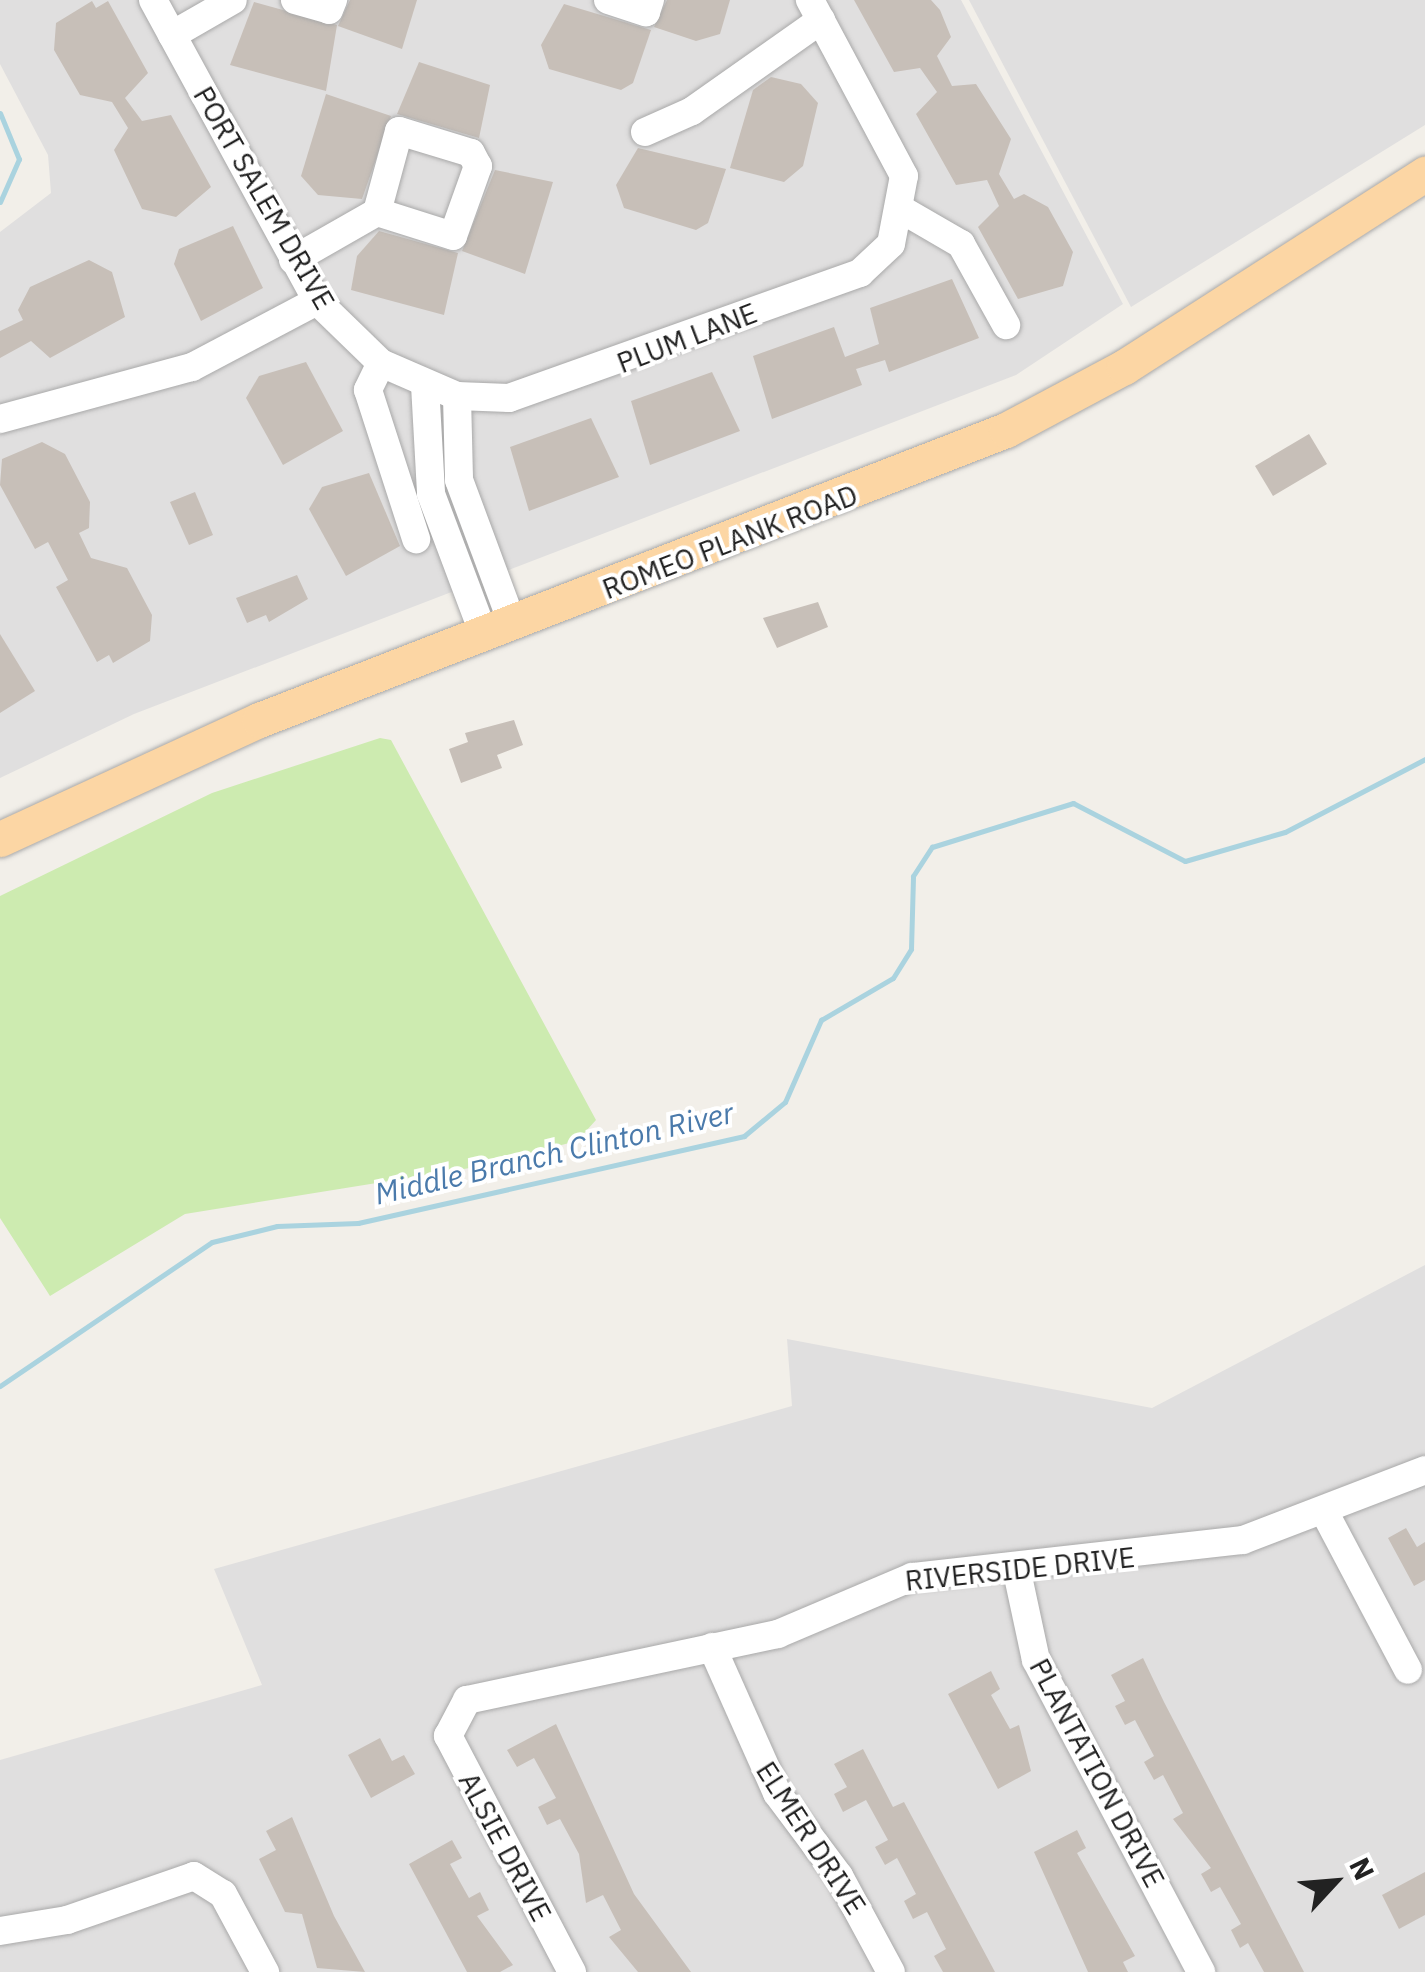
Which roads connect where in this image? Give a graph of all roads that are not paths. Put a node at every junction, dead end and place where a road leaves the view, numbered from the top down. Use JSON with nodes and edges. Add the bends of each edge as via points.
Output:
{"nodes":[{"id":1,"x":153,"y":0,"type":"edge"},
{"id":2,"x":233,"y":0,"type":"edge"},
{"id":3,"x":295,"y":0,"type":"edge"},
{"id":4,"x":333,"y":0,"type":"edge"},
{"id":5,"x":608,"y":0,"type":"edge"},
{"id":6,"x":650,"y":0,"type":"edge"},
{"id":7,"x":815,"y":10,"type":"edge"},
{"id":8,"x":172,"y":35,"type":"junction"},
{"id":9,"x":644,"y":132,"type":"dead end"},
{"id":10,"x":1425,"y":174,"type":"edge"},
{"id":11,"x":377,"y":212,"type":"dead end"},
{"id":12,"x":900,"y":222,"type":"junction"},
{"id":13,"x":293,"y":260,"type":"junction"},
{"id":14,"x":317,"y":301,"type":"junction"},
{"id":15,"x":1006,"y":324,"type":"dead end"},
{"id":16,"x":381,"y":363,"type":"junction"},
{"id":17,"x":425,"y":385,"type":"junction"},
{"id":18,"x":457,"y":396,"type":"junction"},
{"id":19,"x":0,"y":419,"type":"edge"},
{"id":20,"x":416,"y":539,"type":"dead end"},
{"id":21,"x":498,"y":630,"type":"junction"},
{"id":22,"x":0,"y":839,"type":"edge"},
{"id":23,"x":1425,"y":1470,"type":"edge"},
{"id":24,"x":1326,"y":1515,"type":"junction"},
{"id":25,"x":1016,"y":1567,"type":"junction"},
{"id":26,"x":712,"y":1647,"type":"junction"},
{"id":27,"x":1408,"y":1670,"type":"dead end"},
{"id":28,"x":449,"y":1720,"type":"joint"},
{"id":29,"x":0,"y":1931,"type":"edge"},
{"id":30,"x":265,"y":1972,"type":"edge"},
{"id":31,"x":572,"y":1972,"type":"edge"},
{"id":32,"x":891,"y":1972,"type":"edge"},
{"id":33,"x":1201,"y":1972,"type":"edge"}],
"edges":[{"from":1,"to":8,"type":"street","name":"PORT SALEM DRIVE"},
{"from":2,"to":8,"type":"street"},
{"from":3,"to":4,"type":"street","via":[[329,10]]},
{"from":5,"to":6,"type":"street","via":[[646,12]]},
{"from":7,"to":9,"type":"street","via":[[692,111]]},
{"from":7,"to":12,"type":"street","via":[[901,166]]},
{"from":8,"to":13,"type":"street","name":"PORT SALEM DRIVE"},
{"from":10,"to":21,"type":"main road","name":"ROMEO PLANK ROAD","via":[[1051,408],[899,477]]},
{"from":11,"to":13,"type":"street"},
{"from":12,"to":15,"type":"street","via":[[961,244]]},
{"from":12,"to":18,"type":"street","name":"PLUM LANE","via":[[860,273],[559,387]]},
{"from":13,"to":14,"type":"street","name":"PORT SALEM DRIVE"},
{"from":14,"to":16,"type":"street","name":"PORT SALEM DRIVE"},
{"from":14,"to":19,"type":"street","via":[[192,367]]},
{"from":16,"to":17,"type":"street","name":"PORT SALEM DRIVE"},
{"from":16,"to":20,"type":"street","via":[[368,390]]},
{"from":17,"to":18,"type":"street","name":"PORT SALEM DRIVE"},
{"from":17,"to":21,"type":"street","via":[[432,494]]},
{"from":18,"to":21,"type":"street","via":[[459,480]]},
{"from":21,"to":22,"type":"main road","name":"ROMEO PLANK ROAD","via":[[141,768]]},
{"from":23,"to":24,"type":"street","name":"RIVERSIDE DRIVE"},
{"from":24,"to":25,"type":"street","name":"RIVERSIDE DRIVE","via":[[1184,1552]]},
{"from":24,"to":27,"type":"street"},
{"from":25,"to":26,"type":"street","name":"RIVERSIDE DRIVE","via":[[894,1582],[797,1627]]},
{"from":25,"to":33,"type":"street","name":"PLANTATION DRIVE","via":[[1036,1660]]},
{"from":26,"to":28,"type":"street","name":"RIVERSIDE DRIVE","via":[[497,1689]]},
{"from":26,"to":32,"type":"street","name":"ELMER DRIVE","via":[[777,1793],[839,1876]]},
{"from":28,"to":31,"type":"street","name":"ALSIE DRIVE","via":[[452,1747]]},
{"from":29,"to":30,"type":"street","via":[[67,1920],[194,1876],[223,1894]]}]}
